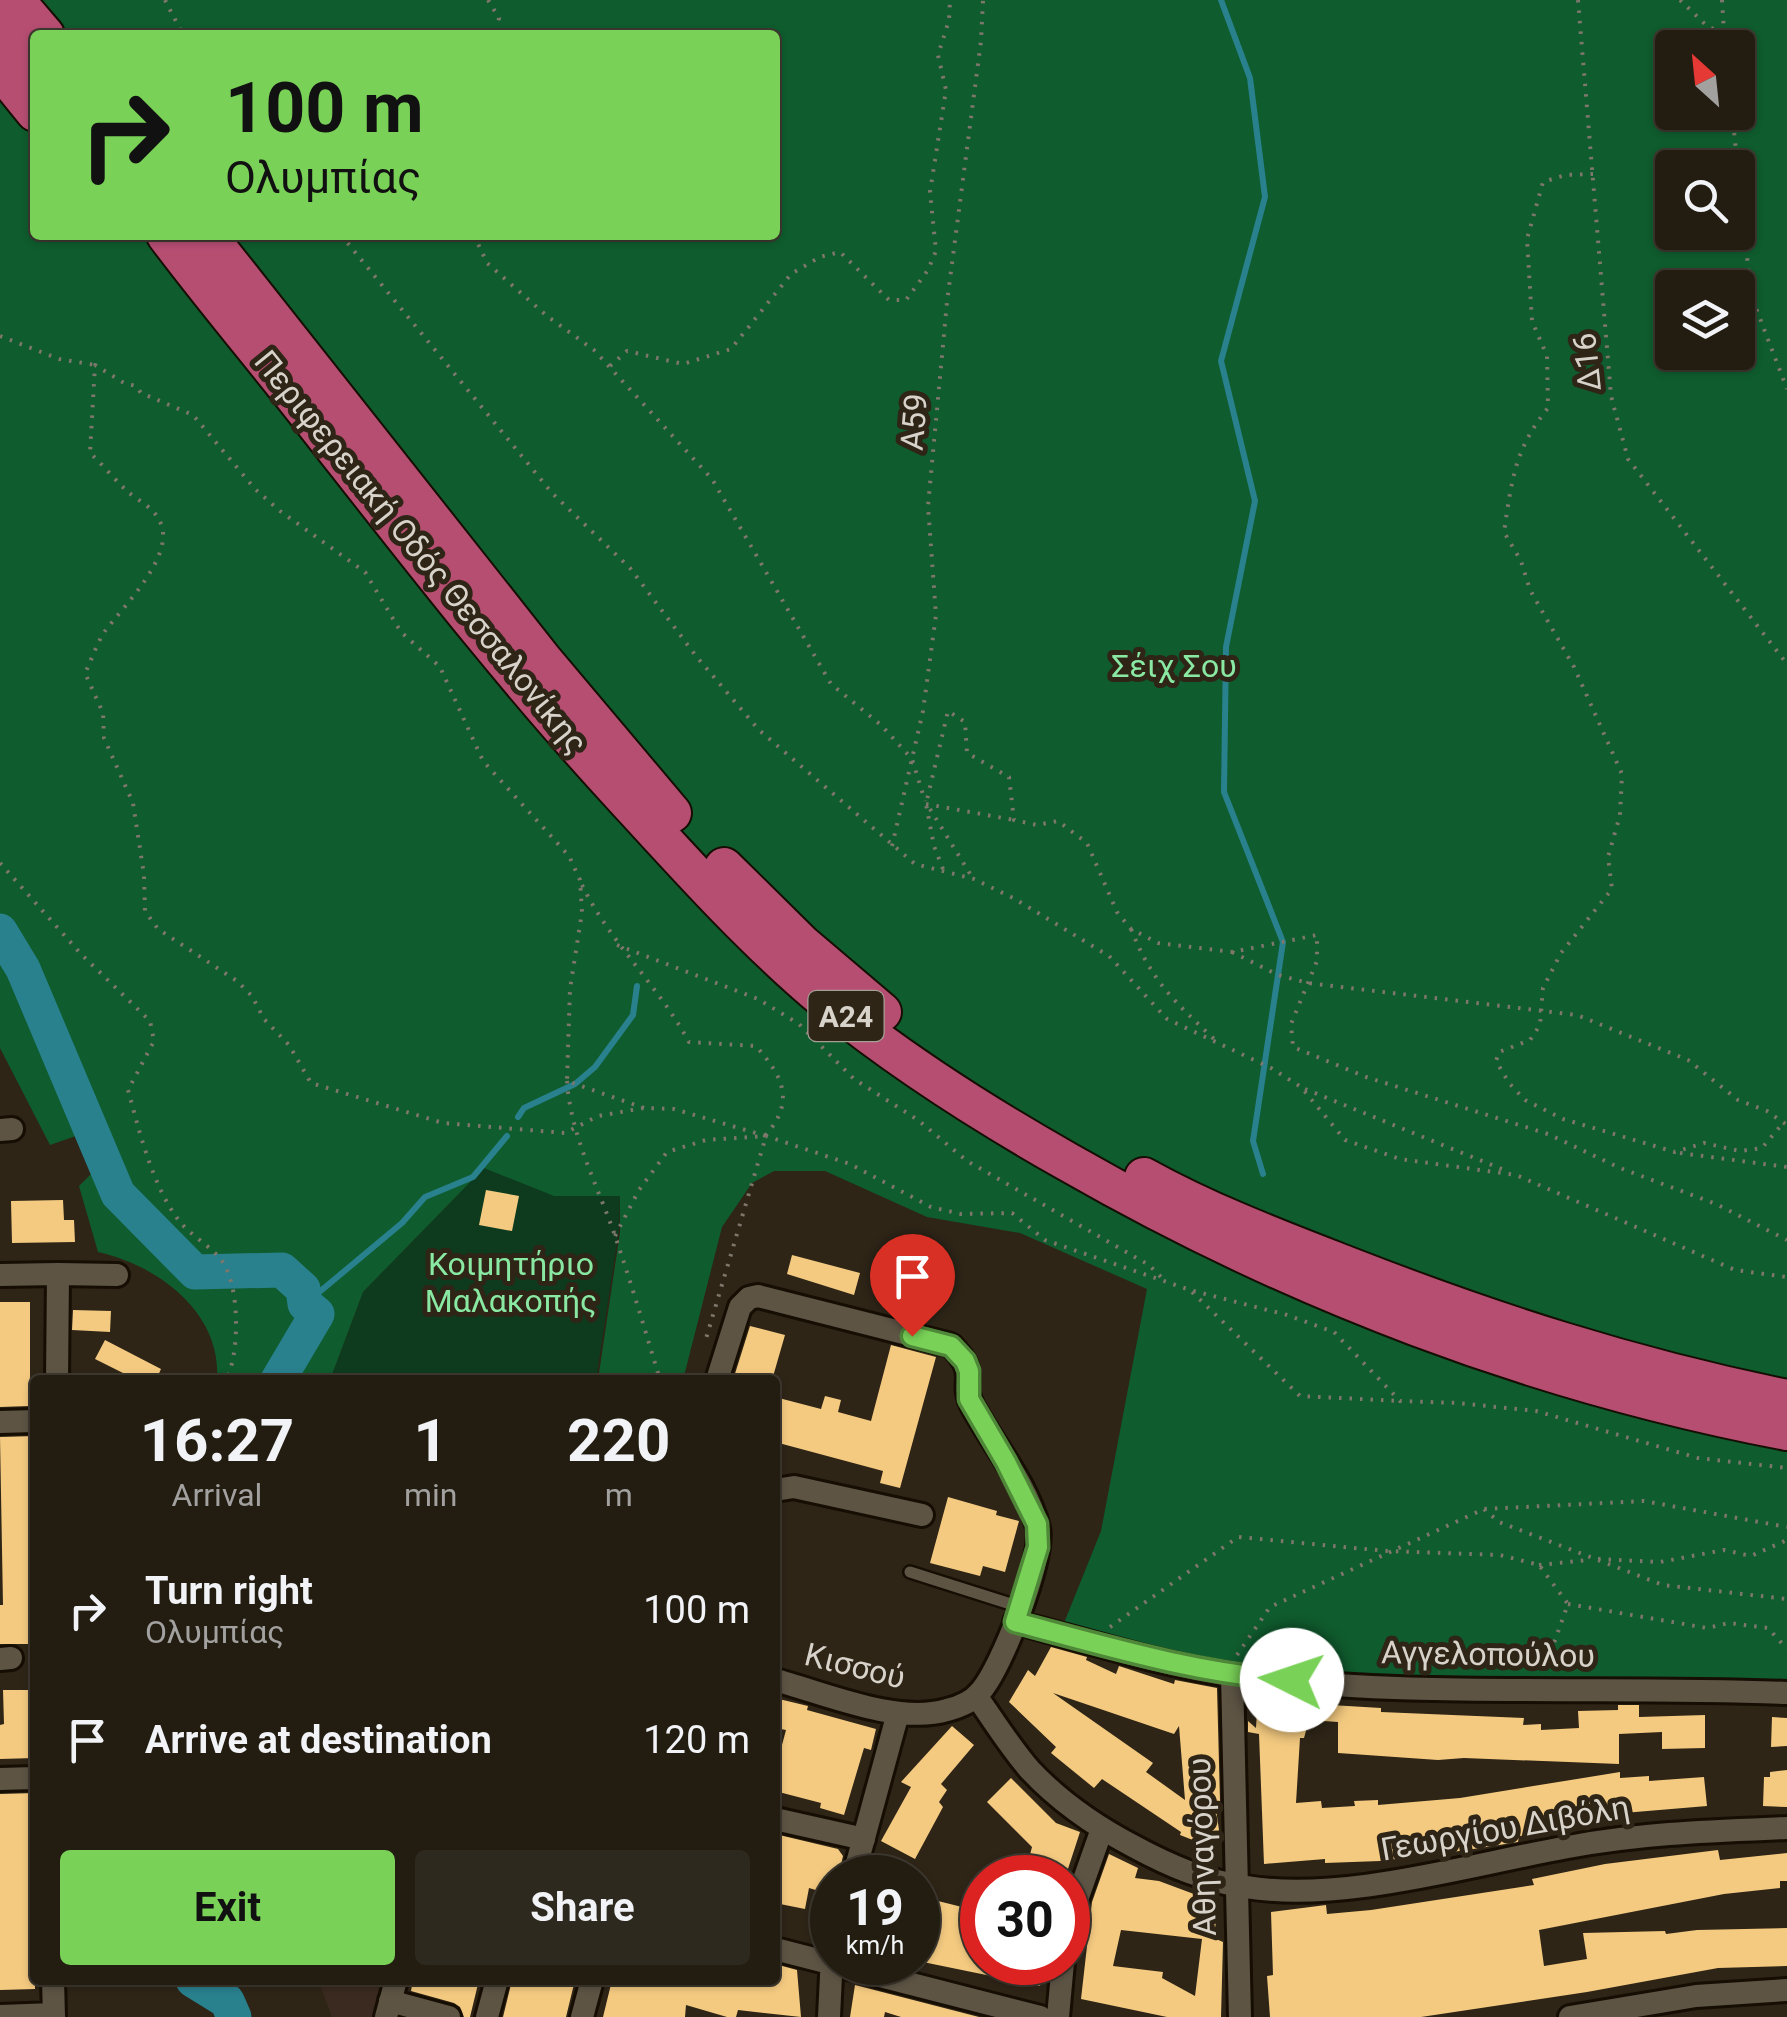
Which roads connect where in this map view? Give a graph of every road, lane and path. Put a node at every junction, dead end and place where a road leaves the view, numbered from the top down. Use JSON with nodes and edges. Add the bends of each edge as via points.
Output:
{"nodes":[{"id":1,"x":16,"y":0,"type":"edge"},
{"id":2,"x":46,"y":0,"type":"edge"},
{"id":3,"x":165,"y":0,"type":"edge"},
{"id":4,"x":488,"y":0,"type":"edge"},
{"id":5,"x":950,"y":0,"type":"edge"},
{"id":6,"x":983,"y":0,"type":"edge"},
{"id":7,"x":1578,"y":0,"type":"edge"},
{"id":8,"x":1680,"y":0,"type":"edge"},
{"id":9,"x":1722,"y":0,"type":"edge"},
{"id":10,"x":0,"y":29,"type":"edge"},
{"id":11,"x":41,"y":30,"type":"edge"},
{"id":12,"x":55,"y":30,"type":"edge"},
{"id":13,"x":180,"y":30,"type":"edge"},
{"id":14,"x":497,"y":30,"type":"edge"},
{"id":15,"x":1715,"y":30,"type":"edge"},
{"id":16,"x":1724,"y":30,"type":"edge"},
{"id":17,"x":30,"y":64,"type":"edge"},
{"id":18,"x":0,"y":68,"type":"edge"},
{"id":19,"x":30,"y":106,"type":"edge"},
{"id":20,"x":1734,"y":130,"type":"edge"},
{"id":21,"x":1593,"y":174,"type":"junction"},
{"id":22,"x":139,"y":240,"type":"edge"},
{"id":23,"x":170,"y":240,"type":"edge"},
{"id":24,"x":211,"y":240,"type":"edge"},
{"id":25,"x":345,"y":240,"type":"edge"},
{"id":26,"x":476,"y":240,"type":"edge"},
{"id":27,"x":216,"y":300,"type":"junction"},
{"id":28,"x":0,"y":336,"type":"edge"},
{"id":29,"x":94,"y":365,"type":"junction"},
{"id":30,"x":610,"y":367,"type":"junction"},
{"id":31,"x":1787,"y":388,"type":"edge"},
{"id":32,"x":1787,"y":664,"type":"edge"},
{"id":33,"x":912,"y":760,"type":"junction"},
{"id":34,"x":926,"y":804,"type":"junction"},
{"id":35,"x":1014,"y":820,"type":"junction"},
{"id":36,"x":892,"y":846,"type":"junction"},
{"id":37,"x":0,"y":863,"type":"edge"},
{"id":38,"x":943,"y":870,"type":"junction"},
{"id":39,"x":974,"y":879,"type":"junction"},
{"id":40,"x":580,"y":880,"type":"junction"},
{"id":41,"x":1130,"y":930,"type":"junction"},
{"id":42,"x":617,"y":945,"type":"junction"},
{"id":43,"x":1232,"y":952,"type":"junction"},
{"id":44,"x":1308,"y":983,"type":"junction"},
{"id":45,"x":1540,"y":1012,"type":"junction"},
{"id":46,"x":1219,"y":1044,"type":"junction"},
{"id":47,"x":568,"y":1081,"type":"junction"},
{"id":48,"x":1301,"y":1087,"type":"junction"},
{"id":49,"x":644,"y":1108,"type":"junction"},
{"id":50,"x":1785,"y":1124,"type":"edge"},
{"id":51,"x":577,"y":1127,"type":"junction"},
{"id":52,"x":766,"y":1136,"type":"junction"},
{"id":53,"x":1675,"y":1152,"type":"junction"},
{"id":54,"x":1787,"y":1168,"type":"edge"},
{"id":55,"x":1516,"y":1175,"type":"junction"},
{"id":56,"x":615,"y":1236,"type":"junction"},
{"id":57,"x":1787,"y":1240,"type":"edge"},
{"id":58,"x":58,"y":1274,"type":"junction"},
{"id":59,"x":0,"y":1275,"type":"edge"},
{"id":60,"x":117,"y":1275,"type":"dead end"},
{"id":61,"x":1787,"y":1277,"type":"edge"},
{"id":62,"x":1165,"y":1281,"type":"junction"},
{"id":63,"x":1190,"y":1290,"type":"junction"},
{"id":64,"x":704,"y":1347,"type":"dead end"},
{"id":65,"x":57,"y":1375,"type":"edge"},
{"id":66,"x":229,"y":1375,"type":"edge"},
{"id":67,"x":658,"y":1375,"type":"edge"},
{"id":68,"x":720,"y":1375,"type":"edge"},
{"id":69,"x":1787,"y":1398,"type":"edge"},
{"id":70,"x":1400,"y":1401,"type":"junction"},
{"id":71,"x":30,"y":1421,"type":"edge"},
{"id":72,"x":0,"y":1422,"type":"edge"},
{"id":73,"x":1787,"y":1431,"type":"edge"},
{"id":74,"x":1787,"y":1468,"type":"edge"},
{"id":75,"x":780,"y":1489,"type":"edge"},
{"id":76,"x":1484,"y":1508,"type":"junction"},
{"id":77,"x":922,"y":1515,"type":"dead end"},
{"id":78,"x":1787,"y":1527,"type":"edge"},
{"id":79,"x":1787,"y":1540,"type":"edge"},
{"id":80,"x":1387,"y":1551,"type":"junction"},
{"id":81,"x":1593,"y":1559,"type":"junction"},
{"id":82,"x":1538,"y":1565,"type":"junction"},
{"id":83,"x":910,"y":1572,"type":"dead end"},
{"id":84,"x":1787,"y":1599,"type":"edge"},
{"id":85,"x":1568,"y":1604,"type":"junction"},
{"id":86,"x":1018,"y":1614,"type":"junction"},
{"id":87,"x":1108,"y":1628,"type":"dead end"},
{"id":88,"x":1787,"y":1649,"type":"edge"},
{"id":89,"x":1232,"y":1675,"type":"junction"},
{"id":90,"x":780,"y":1681,"type":"edge"},
{"id":91,"x":1523,"y":1692,"type":"junction"},
{"id":92,"x":1787,"y":1693,"type":"edge"},
{"id":93,"x":976,"y":1696,"type":"junction"},
{"id":94,"x":898,"y":1713,"type":"junction"},
{"id":95,"x":30,"y":1778,"type":"edge"},
{"id":96,"x":0,"y":1779,"type":"edge"},
{"id":97,"x":780,"y":1820,"type":"edge"},
{"id":98,"x":1102,"y":1828,"type":"junction"},
{"id":99,"x":1787,"y":1828,"type":"edge"},
{"id":100,"x":864,"y":1840,"type":"junction"},
{"id":101,"x":860,"y":1855,"type":"edge"},
{"id":102,"x":1090,"y":1862,"type":"edge"},
{"id":103,"x":1235,"y":1885,"type":"junction"},
{"id":104,"x":780,"y":1951,"type":"edge"},
{"id":105,"x":810,"y":1956,"type":"edge"},
{"id":106,"x":54,"y":1985,"type":"edge"},
{"id":107,"x":496,"y":1985,"type":"edge"},
{"id":108,"x":589,"y":1985,"type":"edge"},
{"id":109,"x":831,"y":1985,"type":"edge"},
{"id":110,"x":923,"y":1985,"type":"edge"},
{"id":111,"x":1061,"y":1985,"type":"edge"},
{"id":112,"x":1787,"y":1990,"type":"edge"},
{"id":113,"x":1730,"y":1993,"type":"junction"},
{"id":114,"x":390,"y":1999,"type":"edge"},
{"id":115,"x":0,"y":2016,"type":"edge"},
{"id":116,"x":54,"y":2016,"type":"edge"},
{"id":117,"x":449,"y":2017,"type":"edge"},
{"id":118,"x":487,"y":2017,"type":"edge"},
{"id":119,"x":582,"y":2017,"type":"edge"},
{"id":120,"x":829,"y":2017,"type":"edge"},
{"id":121,"x":1040,"y":2017,"type":"edge"},
{"id":122,"x":1058,"y":2017,"type":"edge"},
{"id":123,"x":1240,"y":2017,"type":"edge"},
{"id":124,"x":1570,"y":2017,"type":"edge"},
{"id":125,"x":1728,"y":2017,"type":"edge"}],
"edges":[{"from":1,"to":11,"type":"highway"},
{"from":2,"to":12,"type":"highway"},
{"from":3,"to":13,"type":"path"},
{"from":4,"to":14,"type":"path","via":[[499,18]]},
{"from":5,"to":30,"type":"path","via":[[938,56],[946,90],[930,192],[936,252],[906,300],[889,300],[840,252],[820,256],[791,274],[732,349],[684,364],[627,350]]},
{"from":6,"to":33,"type":"path","name":"Α59","via":[[928,506],[936,615]]},
{"from":7,"to":21,"type":"path","name":"Δ16"},
{"from":8,"to":15,"type":"path"},
{"from":9,"to":16,"type":"path"},
{"from":10,"to":17,"type":"highway"},
{"from":18,"to":19,"type":"highway"},
{"from":20,"to":31,"type":"path","via":[[1751,295]]},
{"from":21,"to":32,"type":"path","name":"Δ16","via":[[1612,396],[1628,459]]},
{"from":21,"to":45,"type":"path","via":[[1542,182],[1527,238],[1532,322],[1547,356],[1548,408],[1526,436],[1504,532],[1622,774],[1620,816],[1608,857],[1612,889],[1561,953],[1543,988]]},
{"from":22,"to":27,"type":"highway","via":[[171,278]]},
{"from":23,"to":27,"type":"highway","name":"Περιφερειακή Οδός Θεσσαλονίκης","number":"Α24"},
{"from":24,"to":69,"type":"highway","name":"Περιφερειακή Οδός Θεσσαλονίκης","number":"Α24","via":[[658,797],[802,944],[911,1035],[1000,1097],[1161,1187],[1298,1247],[1584,1350]]},
{"from":25,"to":36,"type":"path","via":[[552,493],[630,568],[759,730]]},
{"from":26,"to":30,"type":"path","via":[[487,263]]},
{"from":27,"to":73,"type":"highway","name":"Περιφερειακή Οδός Θεσσαλονίκης","number":"Α24","via":[[480,634],[594,766],[788,967],[905,1062],[1154,1211],[1322,1290],[1529,1366]]},
{"from":28,"to":29,"type":"path"},
{"from":29,"to":40,"type":"path","via":[[192,415],[255,489],[365,572],[401,632],[440,667],[483,761],[570,856]]},
{"from":29,"to":51,"type":"path","via":[[90,453],[161,524],[162,544],[145,580],[105,632],[85,673],[132,803],[145,911],[158,929],[252,996],[311,1083],[444,1123],[565,1133]]},
{"from":30,"to":33,"type":"path","via":[[712,479],[831,684]]},
{"from":33,"to":34,"type":"path"},
{"from":33,"to":36,"type":"path","name":"Α59"},
{"from":34,"to":35,"type":"path"},
{"from":34,"to":35,"type":"path","via":[[948,712],[964,722],[967,752],[1009,776]]},
{"from":34,"to":38,"type":"path"},
{"from":34,"to":39,"type":"path"},
{"from":35,"to":41,"type":"path","via":[[1058,820],[1087,843]]},
{"from":36,"to":38,"type":"path","via":[[915,864]]},
{"from":37,"to":66,"type":"path","via":[[150,1021],[154,1041],[128,1090],[151,1165],[177,1219],[223,1262],[232,1286],[236,1329]]},
{"from":38,"to":39,"type":"path"},
{"from":39,"to":46,"type":"path","via":[[1109,956],[1167,1020]]},
{"from":40,"to":42,"type":"path"},
{"from":40,"to":47,"type":"path"},
{"from":41,"to":43,"type":"path","via":[[1158,943]]},
{"from":41,"to":46,"type":"path","via":[[1165,993]]},
{"from":42,"to":52,"type":"path","via":[[689,1042],[756,1046],[778,1072],[785,1099]]},
{"from":42,"to":62,"type":"path","via":[[758,999],[799,1024],[854,1079],[966,1161],[1149,1265]]},
{"from":43,"to":44,"type":"path"},
{"from":43,"to":44,"type":"path","via":[[1317,935]]},
{"from":44,"to":45,"type":"path"},
{"from":44,"to":57,"type":"path","via":[[1290,1024],[1293,1047],[1548,1134]]},
{"from":45,"to":50,"type":"path","via":[[1577,1016],[1688,1060],[1738,1100]]},
{"from":45,"to":53,"type":"path","via":[[1530,1040],[1500,1052],[1496,1061],[1517,1092],[1563,1119]]},
{"from":46,"to":48,"type":"path"},
{"from":47,"to":49,"type":"path"},
{"from":47,"to":51,"type":"path"},
{"from":48,"to":55,"type":"path"},
{"from":48,"to":55,"type":"path","via":[[1344,1140],[1400,1159]]},
{"from":49,"to":51,"type":"path"},
{"from":49,"to":52,"type":"path","via":[[674,1109]]},
{"from":50,"to":53,"type":"path","via":[[1762,1148],[1704,1143]]},
{"from":51,"to":56,"type":"path"},
{"from":52,"to":56,"type":"path","via":[[706,1140],[667,1152]]},
{"from":52,"to":62,"type":"path","via":[[850,1164],[930,1207],[1012,1213],[1045,1240]]},
{"from":52,"to":64,"type":"path"},
{"from":53,"to":54,"type":"path"},
{"from":55,"to":61,"type":"path","via":[[1735,1270]]},
{"from":56,"to":67,"type":"path"},
{"from":58,"to":59,"type":"street"},
{"from":58,"to":60,"type":"street"},
{"from":58,"to":65,"type":"street"},
{"from":62,"to":63,"type":"path"},
{"from":63,"to":70,"type":"path","via":[[1334,1332]]},
{"from":63,"to":70,"type":"path","via":[[1300,1396]]},
{"from":68,"to":86,"type":"street","via":[[740,1307],[758,1296],[951,1346],[968,1366],[973,1407],[1039,1530]]},
{"from":70,"to":74,"type":"path","via":[[1536,1412],[1698,1458]]},
{"from":71,"to":72,"type":"street"},
{"from":75,"to":77,"type":"street"},
{"from":76,"to":78,"type":"path","via":[[1644,1501]]},
{"from":76,"to":80,"type":"path"},
{"from":76,"to":81,"type":"path","via":[[1500,1522]]},
{"from":79,"to":81,"type":"path","via":[[1752,1556],[1724,1550],[1660,1562]]},
{"from":80,"to":82,"type":"path","via":[[1500,1555]]},
{"from":80,"to":87,"type":"path","via":[[1238,1537]]},
{"from":80,"to":89,"type":"path","via":[[1270,1607],[1238,1649]]},
{"from":81,"to":82,"type":"path"},
{"from":81,"to":84,"type":"path","via":[[1662,1585]]},
{"from":82,"to":85,"type":"path"},
{"from":83,"to":86,"type":"lane"},
{"from":85,"to":88,"type":"path","via":[[1707,1628],[1768,1628]]},
{"from":85,"to":91,"type":"path","via":[[1545,1669],[1524,1679]]},
{"from":86,"to":89,"type":"street","name":"Αγγελοπούλου"},
{"from":86,"to":93,"type":"street","via":[[994,1672]]},
{"from":89,"to":91,"type":"street","name":"Αγγελοπούλου"},
{"from":89,"to":103,"type":"street","name":"Αθηναγόρου"},
{"from":90,"to":94,"type":"street","name":"Κισσού"},
{"from":91,"to":92,"type":"street","name":"Αγγελοπούλου"},
{"from":93,"to":94,"type":"street","name":"Κισσού","via":[[941,1712]]},
{"from":93,"to":98,"type":"street","name":"Γεωργίου Διβόλη","via":[[1032,1772]]},
{"from":94,"to":100,"type":"street"},
{"from":95,"to":96,"type":"street"},
{"from":97,"to":100,"type":"street"},
{"from":98,"to":102,"type":"street"},
{"from":98,"to":103,"type":"street","name":"Γεωργίου Διβόλη","via":[[1172,1866]]},
{"from":99,"to":103,"type":"street","name":"Γεωργίου Διβόλη","via":[[1611,1840],[1359,1886]]},
{"from":100,"to":101,"type":"street"},
{"from":103,"to":123,"type":"street","name":"Αθηναγόρου"},
{"from":104,"to":105,"type":"street"},
{"from":106,"to":116,"type":"street"},
{"from":107,"to":118,"type":"street"},
{"from":108,"to":119,"type":"street"},
{"from":109,"to":120,"type":"street"},
{"from":110,"to":121,"type":"street"},
{"from":111,"to":122,"type":"street"},
{"from":112,"to":113,"type":"street"},
{"from":113,"to":124,"type":"street"},
{"from":113,"to":125,"type":"street"},
{"from":114,"to":117,"type":"street"},
{"from":115,"to":116,"type":"street"}]}
